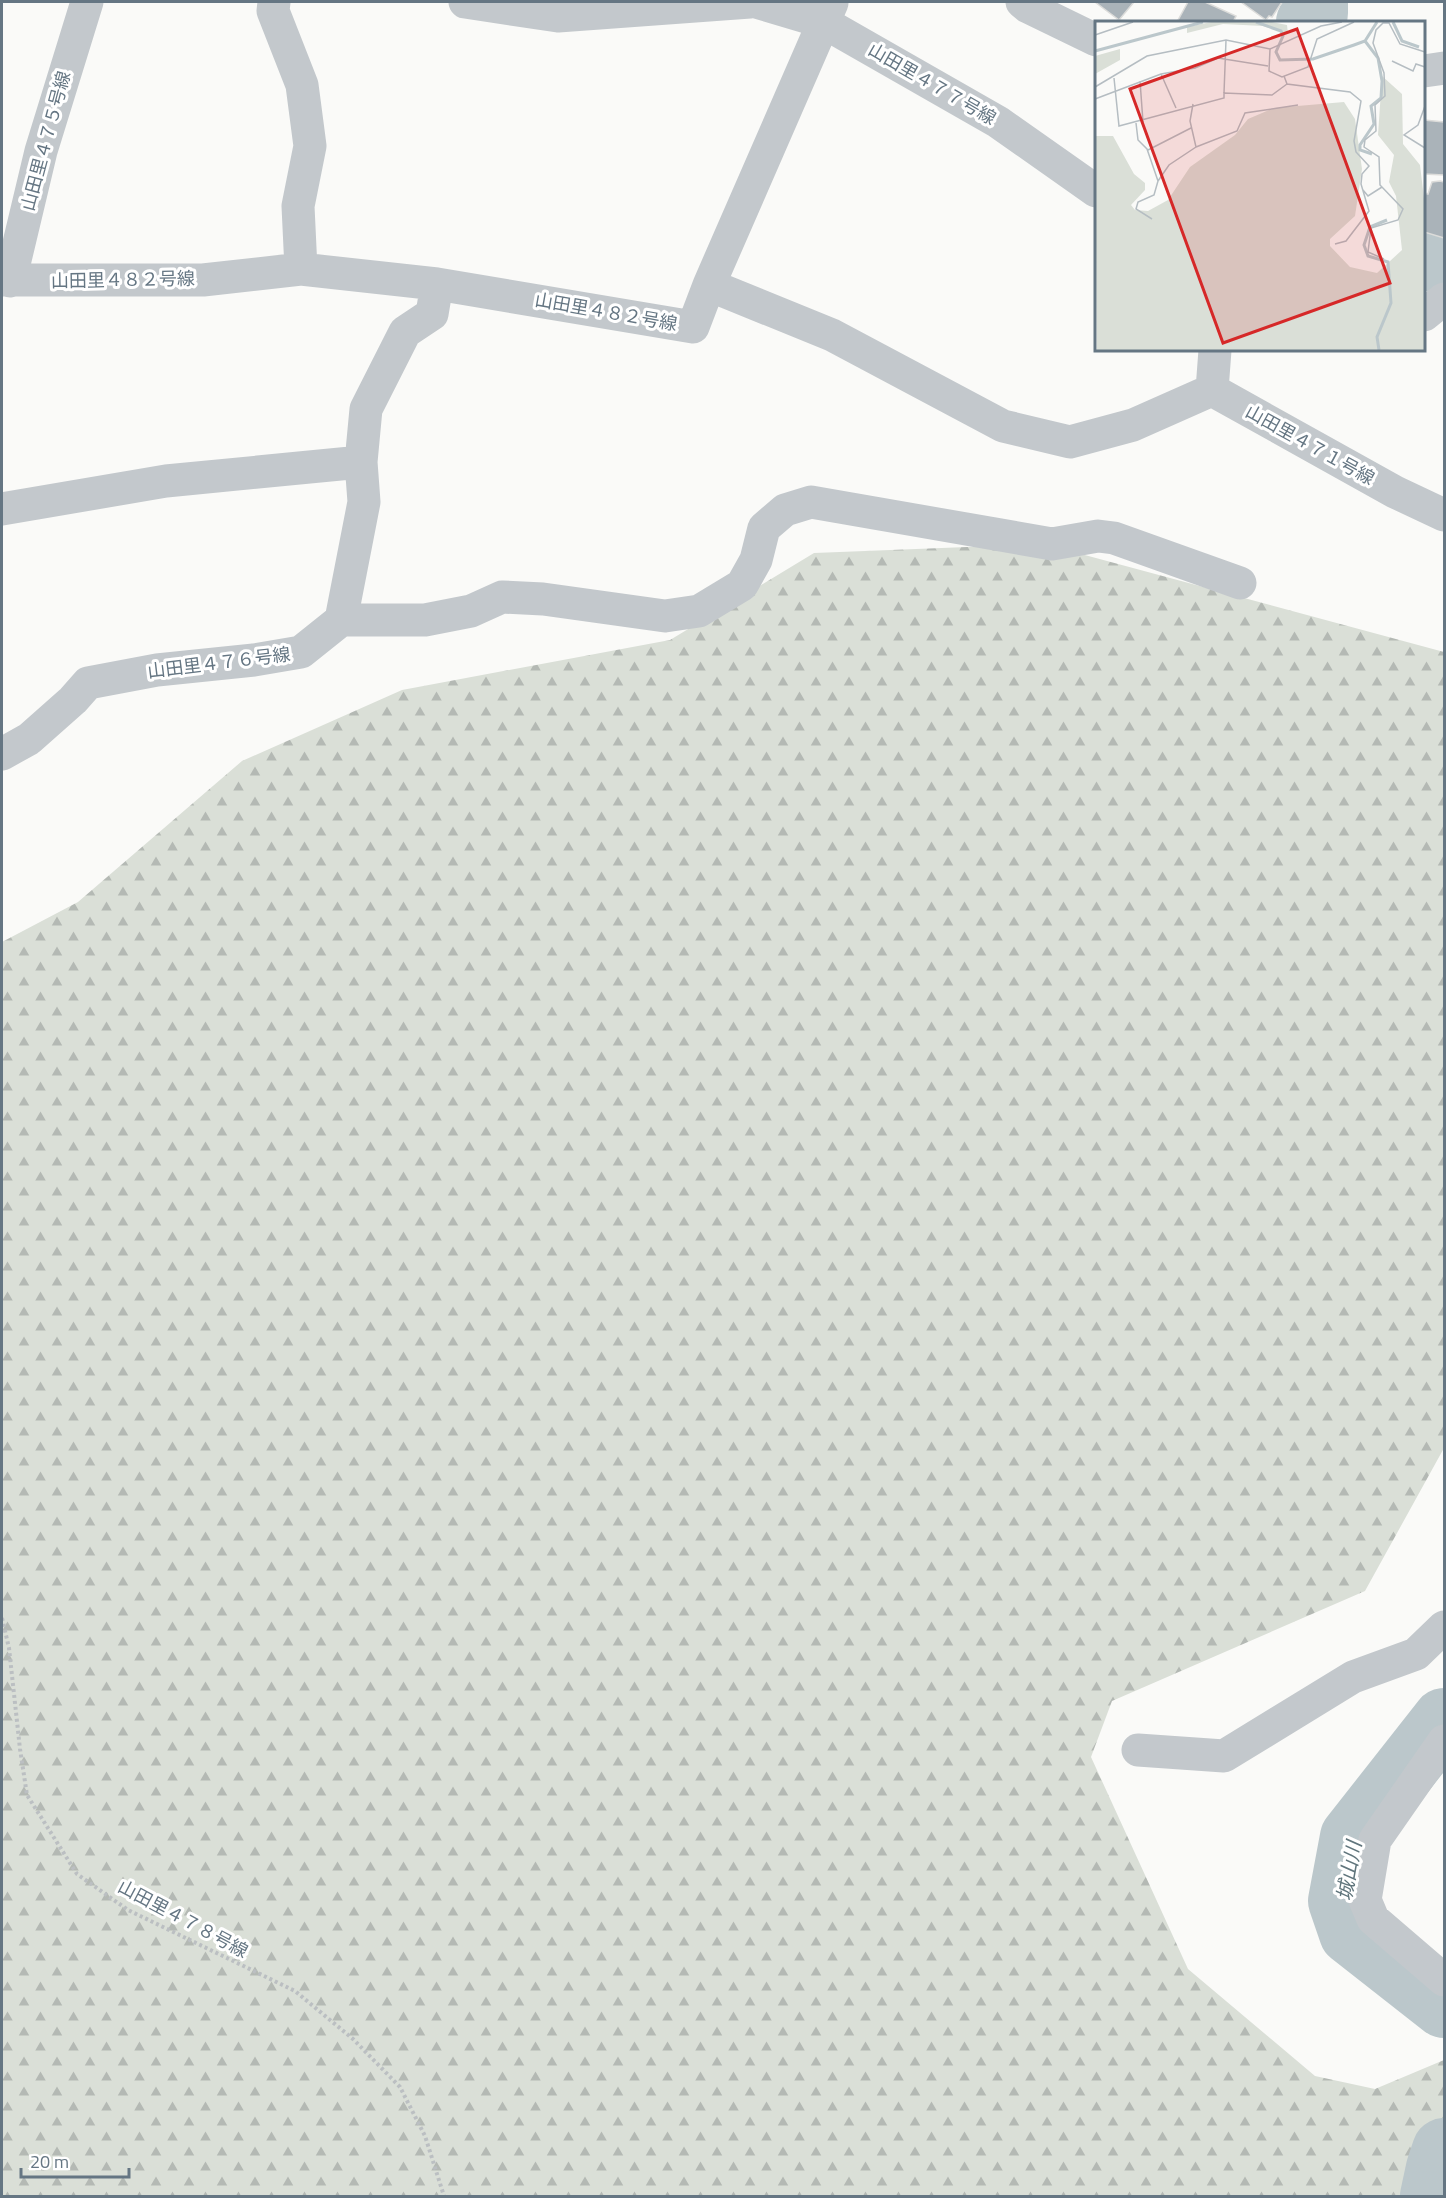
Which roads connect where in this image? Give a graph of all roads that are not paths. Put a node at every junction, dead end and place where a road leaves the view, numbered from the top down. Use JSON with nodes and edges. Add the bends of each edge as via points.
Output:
{"nodes":[{"id":1,"x":87,"y":2,"type":"edge"},
{"id":2,"x":274,"y":2,"type":"edge"},
{"id":3,"x":465,"y":2,"type":"edge"},
{"id":4,"x":750,"y":2,"type":"edge"},
{"id":5,"x":756,"y":2,"type":"edge"},
{"id":6,"x":1022,"y":2,"type":"edge"},
{"id":7,"x":828,"y":12,"type":"edge"},
{"id":8,"x":1095,"y":40,"type":"edge"},
{"id":9,"x":1444,"y":68,"type":"edge"},
{"id":10,"x":1425,"y":71,"type":"edge"},
{"id":11,"x":1095,"y":190,"type":"edge"},
{"id":12,"x":301,"y":269,"type":"junction"},
{"id":13,"x":6,"y":281,"type":"edge"},
{"id":14,"x":437,"y":284,"type":"junction"},
{"id":15,"x":709,"y":285,"type":"junction"},
{"id":16,"x":1444,"y":299,"type":"edge"},
{"id":17,"x":1425,"y":314,"type":"edge"},
{"id":18,"x":1215,"y":351,"type":"edge"},
{"id":19,"x":1212,"y":390,"type":"junction"},
{"id":20,"x":361,"y":462,"type":"junction"},
{"id":21,"x":2,"y":509,"type":"edge"},
{"id":22,"x":1444,"y":515,"type":"edge"},
{"id":23,"x":1240,"y":583,"type":"dead end"},
{"id":24,"x":341,"y":620,"type":"junction"},
{"id":25,"x":2,"y":754,"type":"edge"},
{"id":26,"x":1444,"y":1627,"type":"edge"},
{"id":27,"x":1444,"y":1741,"type":"edge"},
{"id":28,"x":1138,"y":1750,"type":"dead end"},
{"id":29,"x":1444,"y":1980,"type":"edge"}],
"edges":[{"from":1,"to":13,"type":"street","name":"山田里４７５号線"},
{"from":2,"to":12,"type":"street","via":[[273,11],[302,86],[310,146],[298,206]]},
{"from":3,"to":4,"type":"street","via":[[558,16]]},
{"from":5,"to":7,"type":"street","name":"山田里４７７号線"},
{"from":6,"to":8,"type":"street"},
{"from":7,"to":11,"type":"street","name":"山田里４７７号線"},
{"from":7,"to":15,"type":"street"},
{"from":9,"to":10,"type":"street"},
{"from":12,"to":13,"type":"street","name":"山田里４８２号線","via":[[202,280]]},
{"from":12,"to":14,"type":"street","name":"山田里４８２号線"},
{"from":14,"to":15,"type":"street","name":"山田里４８２号線","via":[[693,327]]},
{"from":14,"to":20,"type":"street","via":[[432,314],[405,332],[366,409]]},
{"from":15,"to":19,"type":"street","via":[[832,335],[1003,426],[1070,441],[1133,425]]},
{"from":16,"to":17,"type":"street"},
{"from":18,"to":19,"type":"street"},
{"from":19,"to":22,"type":"street","name":"山田里４７１号線"},
{"from":20,"to":21,"type":"street","via":[[166,481]]},
{"from":20,"to":24,"type":"street","via":[[364,502]]},
{"from":23,"to":24,"type":"street","via":[[1114,538],[1098,536],[1052,544],[810,502],[785,510],[764,528],[756,560],[742,585],[699,611],[665,616],[502,597],[471,611],[424,620]]},
{"from":24,"to":25,"type":"street","name":"山田里４７６号線","via":[[301,652],[88,683],[29,739]]},
{"from":26,"to":28,"type":"street","via":[[1416,1654],[1353,1677],[1224,1756]]},
{"from":27,"to":29,"type":"street","via":[[1375,1840],[1365,1900],[1373,1919]]}]}
